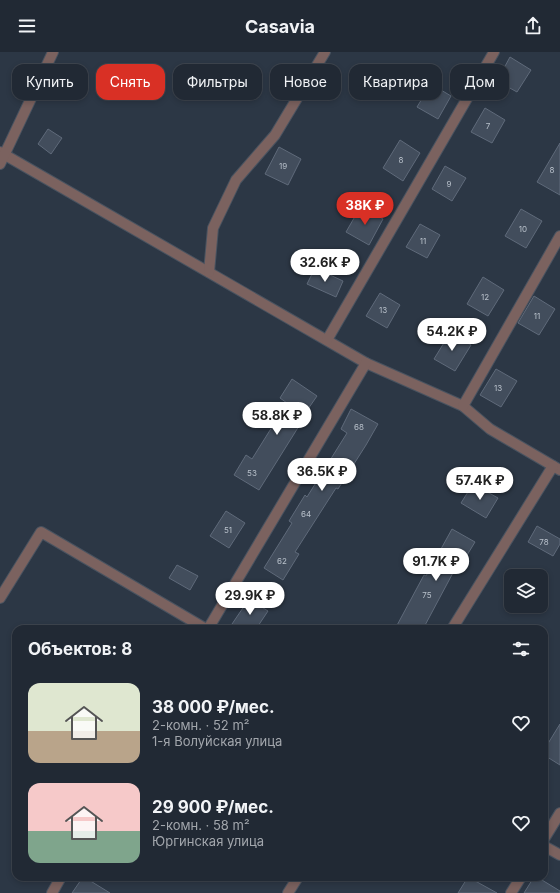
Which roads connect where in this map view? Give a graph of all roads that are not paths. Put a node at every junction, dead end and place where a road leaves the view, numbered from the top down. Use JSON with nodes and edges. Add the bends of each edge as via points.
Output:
{"nodes":[{"id":1,"x":53,"y":52,"type":"edge"},
{"id":2,"x":325,"y":52,"type":"edge"},
{"id":3,"x":494,"y":52,"type":"edge"},
{"id":4,"x":2,"y":153,"type":"edge"},
{"id":5,"x":0,"y":164,"type":"edge"},
{"id":6,"x":560,"y":236,"type":"edge"},
{"id":7,"x":209,"y":272,"type":"junction"},
{"id":8,"x":326,"y":340,"type":"junction"},
{"id":9,"x":366,"y":363,"type":"junction"},
{"id":10,"x":462,"y":406,"type":"junction"},
{"id":11,"x":557,"y":468,"type":"edge"},
{"id":12,"x":0,"y":598,"type":"edge"},
{"id":13,"x":200,"y":625,"type":"edge"},
{"id":14,"x":209,"y":625,"type":"edge"},
{"id":15,"x":455,"y":625,"type":"edge"},
{"id":16,"x":560,"y":813,"type":"edge"},
{"id":17,"x":548,"y":832,"type":"edge"},
{"id":18,"x":548,"y":848,"type":"edge"},
{"id":19,"x":560,"y":855,"type":"edge"},
{"id":20,"x":59,"y":881,"type":"edge"},
{"id":21,"x":296,"y":881,"type":"edge"},
{"id":22,"x":518,"y":881,"type":"edge"},
{"id":23,"x":52,"y":893,"type":"edge"},
{"id":24,"x":288,"y":893,"type":"edge"},
{"id":25,"x":511,"y":893,"type":"edge"}],
"edges":[{"from":1,"to":4,"type":"street"},
{"from":2,"to":7,"type":"street","via":[[276,135],[236,180],[213,228]]},
{"from":3,"to":8,"type":"street"},
{"from":4,"to":5,"type":"street"},
{"from":4,"to":7,"type":"street"},
{"from":6,"to":10,"type":"street"},
{"from":7,"to":8,"type":"street"},
{"from":8,"to":9,"type":"street"},
{"from":9,"to":10,"type":"street"},
{"from":9,"to":14,"type":"street"},
{"from":10,"to":11,"type":"street","via":[[490,429]]},
{"from":11,"to":15,"type":"street"},
{"from":12,"to":13,"type":"street","via":[[41,532]]},
{"from":16,"to":17,"type":"street"},
{"from":18,"to":19,"type":"street"},
{"from":20,"to":23,"type":"street"},
{"from":21,"to":24,"type":"street"},
{"from":22,"to":25,"type":"street"}]}
